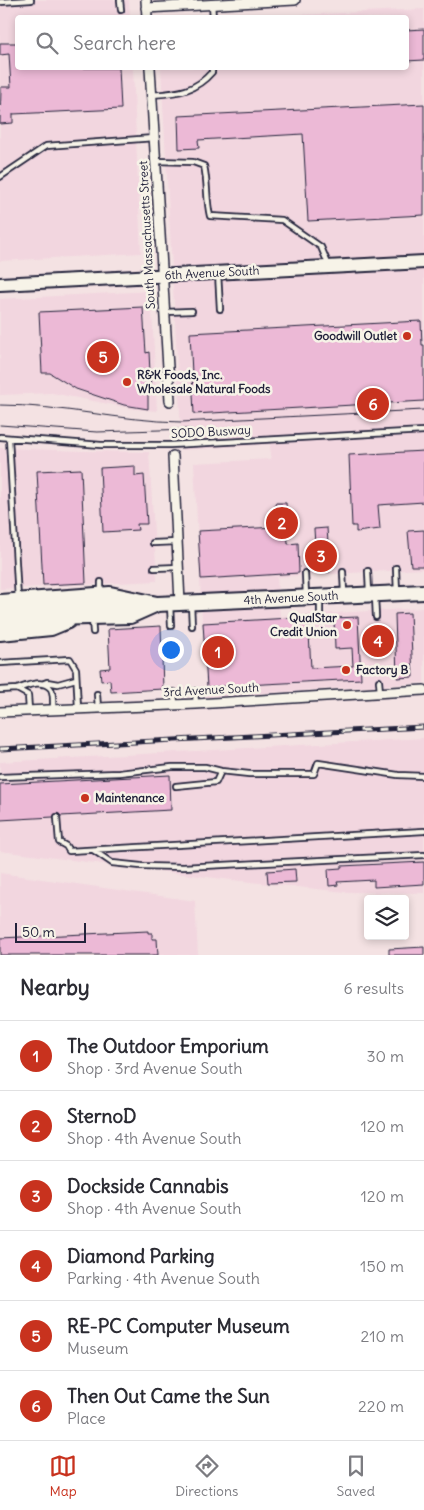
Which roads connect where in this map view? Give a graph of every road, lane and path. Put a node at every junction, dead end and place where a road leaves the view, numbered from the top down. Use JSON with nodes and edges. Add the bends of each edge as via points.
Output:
{"nodes":[{"id":1,"x":30,"y":0,"type":"edge"},
{"id":2,"x":120,"y":0,"type":"edge"},
{"id":3,"x":280,"y":0,"type":"edge"},
{"id":4,"x":295,"y":0,"type":"edge"},
{"id":5,"x":0,"y":2,"type":"edge"},
{"id":6,"x":212,"y":4,"type":"junction"},
{"id":7,"x":146,"y":8,"type":"edge"},
{"id":8,"x":121,"y":10,"type":"dead end"},
{"id":9,"x":213,"y":15,"type":"edge"},
{"id":10,"x":150,"y":70,"type":"edge"},
{"id":11,"x":212,"y":70,"type":"edge"},
{"id":12,"x":152,"y":95,"type":"junction"},
{"id":13,"x":154,"y":138,"type":"junction"},
{"id":14,"x":155,"y":161,"type":"junction"},
{"id":15,"x":0,"y":177,"type":"edge"},
{"id":16,"x":424,"y":262,"type":"edge"},
{"id":17,"x":329,"y":267,"type":"junction"},
{"id":18,"x":218,"y":273,"type":"junction"},
{"id":19,"x":162,"y":276,"type":"junction"},
{"id":20,"x":0,"y":284,"type":"edge"},
{"id":21,"x":220,"y":309,"type":"dead end"},
{"id":22,"x":192,"y":311,"type":"dead end"},
{"id":23,"x":165,"y":312,"type":"junction"},
{"id":24,"x":170,"y":401,"type":"dead end"},
{"id":25,"x":424,"y":431,"type":"edge"},
{"id":26,"x":0,"y":437,"type":"edge"},
{"id":27,"x":9,"y":438,"type":"junction"},
{"id":28,"x":173,"y":456,"type":"dead end"},
{"id":29,"x":177,"y":542,"type":"junction"},
{"id":30,"x":152,"y":543,"type":"dead end"},
{"id":31,"x":179,"y":567,"type":"junction"},
{"id":32,"x":154,"y":568,"type":"dead end"},
{"id":33,"x":396,"y":568,"type":"dead end"},
{"id":34,"x":368,"y":570,"type":"dead end"},
{"id":35,"x":343,"y":572,"type":"dead end"},
{"id":36,"x":305,"y":573,"type":"dead end"},
{"id":37,"x":424,"y":592,"type":"edge"},
{"id":38,"x":105,"y":593,"type":"junction"},
{"id":39,"x":397,"y":593,"type":"junction"},
{"id":40,"x":372,"y":594,"type":"junction"},
{"id":41,"x":344,"y":596,"type":"junction"},
{"id":42,"x":313,"y":597,"type":"junction"},
{"id":43,"x":18,"y":600,"type":"junction"},
{"id":44,"x":0,"y":602,"type":"edge"},
{"id":45,"x":175,"y":603,"type":"junction"},
{"id":46,"x":0,"y":612,"type":"edge"},
{"id":47,"x":85,"y":617,"type":"junction"},
{"id":48,"x":376,"y":617,"type":"dead end"},
{"id":49,"x":320,"y":619,"type":"dead end"},
{"id":50,"x":0,"y":623,"type":"edge"},
{"id":51,"x":171,"y":626,"type":"dead end"},
{"id":52,"x":192,"y":626,"type":"dead end"},
{"id":53,"x":93,"y":632,"type":"dead end"},
{"id":54,"x":0,"y":633,"type":"edge"},
{"id":55,"x":0,"y":664,"type":"edge"},
{"id":56,"x":76,"y":679,"type":"junction"},
{"id":57,"x":380,"y":681,"type":"dead end"},
{"id":58,"x":42,"y":684,"type":"junction"},
{"id":59,"x":17,"y":689,"type":"junction"},
{"id":60,"x":0,"y":690,"type":"edge"},
{"id":61,"x":424,"y":690,"type":"edge"},
{"id":62,"x":196,"y":691,"type":"dead end"},
{"id":63,"x":174,"y":692,"type":"dead end"},
{"id":64,"x":380,"y":692,"type":"junction"},
{"id":65,"x":97,"y":694,"type":"dead end"},
{"id":66,"x":175,"y":704,"type":"junction"},
{"id":67,"x":196,"y":704,"type":"junction"},
{"id":68,"x":78,"y":708,"type":"junction"},
{"id":69,"x":98,"y":708,"type":"junction"},
{"id":70,"x":29,"y":710,"type":"junction"},
{"id":71,"x":53,"y":710,"type":"junction"},
{"id":72,"x":0,"y":712,"type":"edge"},
{"id":73,"x":221,"y":771,"type":"junction"},
{"id":74,"x":424,"y":776,"type":"edge"},
{"id":75,"x":0,"y":777,"type":"edge"},
{"id":76,"x":176,"y":786,"type":"dead end"},
{"id":77,"x":57,"y":817,"type":"dead end"},
{"id":78,"x":424,"y":831,"type":"edge"},
{"id":79,"x":93,"y":850,"type":"junction"},
{"id":80,"x":424,"y":855,"type":"edge"}],
"edges":[{"from":1,"to":5,"type":"lane"},
{"from":2,"to":8,"type":"lane"},
{"from":3,"to":4,"type":"street"},
{"from":3,"to":6,"type":"street"},
{"from":6,"to":7,"type":"street"},
{"from":6,"to":9,"type":"lane"},
{"from":10,"to":12,"type":"street","name":"South Massachusetts Street"},
{"from":11,"to":12,"type":"lane","via":[[197,86]]},
{"from":12,"to":13,"type":"street","name":"South Massachusetts Street"},
{"from":13,"to":14,"type":"street","name":"South Massachusetts Street"},
{"from":13,"to":15,"type":"lane","via":[[46,146]]},
{"from":14,"to":17,"type":"lane","via":[[193,162],[204,166],[210,216],[282,220],[321,247]]},
{"from":14,"to":19,"type":"street","name":"South Massachusetts Street"},
{"from":16,"to":17,"type":"street","name":"6th Avenue South"},
{"from":17,"to":18,"type":"street","name":"6th Avenue South"},
{"from":18,"to":19,"type":"street","name":"6th Avenue South"},
{"from":18,"to":21,"type":"lane"},
{"from":19,"to":20,"type":"street","name":"6th Avenue South"},
{"from":19,"to":23,"type":"street","name":"South Massachusetts Street"},
{"from":22,"to":23,"type":"lane"},
{"from":23,"to":24,"type":"street","name":"South Massachusetts Street"},
{"from":25,"to":27,"type":"lane","name":"SODO Busway","via":[[170,445],[101,445]]},
{"from":26,"to":27,"type":"lane","name":"SODO Busway"},
{"from":27,"to":43,"type":"lane"},
{"from":28,"to":29,"type":"street"},
{"from":29,"to":30,"type":"lane"},
{"from":29,"to":31,"type":"street"},
{"from":31,"to":32,"type":"lane"},
{"from":31,"to":45,"type":"street"},
{"from":33,"to":39,"type":"lane"},
{"from":34,"to":40,"type":"lane"},
{"from":35,"to":41,"type":"lane"},
{"from":36,"to":42,"type":"lane"},
{"from":37,"to":39,"type":"main road","name":"4th Avenue South"},
{"from":38,"to":43,"type":"main road"},
{"from":38,"to":45,"type":"main road"},
{"from":38,"to":46,"type":"main road"},
{"from":39,"to":40,"type":"main road","name":"4th Avenue South"},
{"from":40,"to":41,"type":"main road","name":"4th Avenue South"},
{"from":40,"to":48,"type":"lane"},
{"from":41,"to":42,"type":"main road","name":"4th Avenue South"},
{"from":42,"to":45,"type":"main road","name":"4th Avenue South"},
{"from":42,"to":49,"type":"lane"},
{"from":43,"to":44,"type":"main road"},
{"from":45,"to":47,"type":"main road","name":"4th Avenue South","via":[[130,616]]},
{"from":45,"to":51,"type":"lane"},
{"from":45,"to":52,"type":"lane"},
{"from":47,"to":50,"type":"main road","name":"4th Avenue South"},
{"from":47,"to":53,"type":"lane"},
{"from":47,"to":54,"type":"main road","via":[[51,628]]},
{"from":55,"to":56,"type":"lane","via":[[70,659],[76,669]]},
{"from":56,"to":58,"type":"lane"},
{"from":56,"to":68,"type":"lane"},
{"from":57,"to":64,"type":"lane"},
{"from":58,"to":59,"type":"lane","via":[[29,684]]},
{"from":58,"to":71,"type":"lane","via":[[51,690]]},
{"from":59,"to":60,"type":"lane"},
{"from":59,"to":70,"type":"lane","via":[[28,695]]},
{"from":61,"to":64,"type":"street","name":"3rd Avenue South"},
{"from":62,"to":67,"type":"lane"},
{"from":63,"to":66,"type":"lane"},
{"from":64,"to":67,"type":"street","name":"3rd Avenue South"},
{"from":65,"to":69,"type":"lane"},
{"from":66,"to":67,"type":"street","name":"3rd Avenue South"},
{"from":66,"to":69,"type":"street","name":"3rd Avenue South"},
{"from":68,"to":69,"type":"street","name":"3rd Avenue South"},
{"from":68,"to":71,"type":"street","name":"3rd Avenue South"},
{"from":70,"to":71,"type":"street","name":"3rd Avenue South"},
{"from":70,"to":72,"type":"street","name":"3rd Avenue South"},
{"from":73,"to":74,"type":"lane","via":[[314,774],[318,764]]},
{"from":73,"to":75,"type":"lane","via":[[205,767]]},
{"from":73,"to":76,"type":"lane","via":[[216,782]]},
{"from":77,"to":79,"type":"lane","via":[[59,842],[69,851]]},
{"from":78,"to":79,"type":"lane"},
{"from":79,"to":80,"type":"lane","via":[[112,863],[183,867]]}]}
